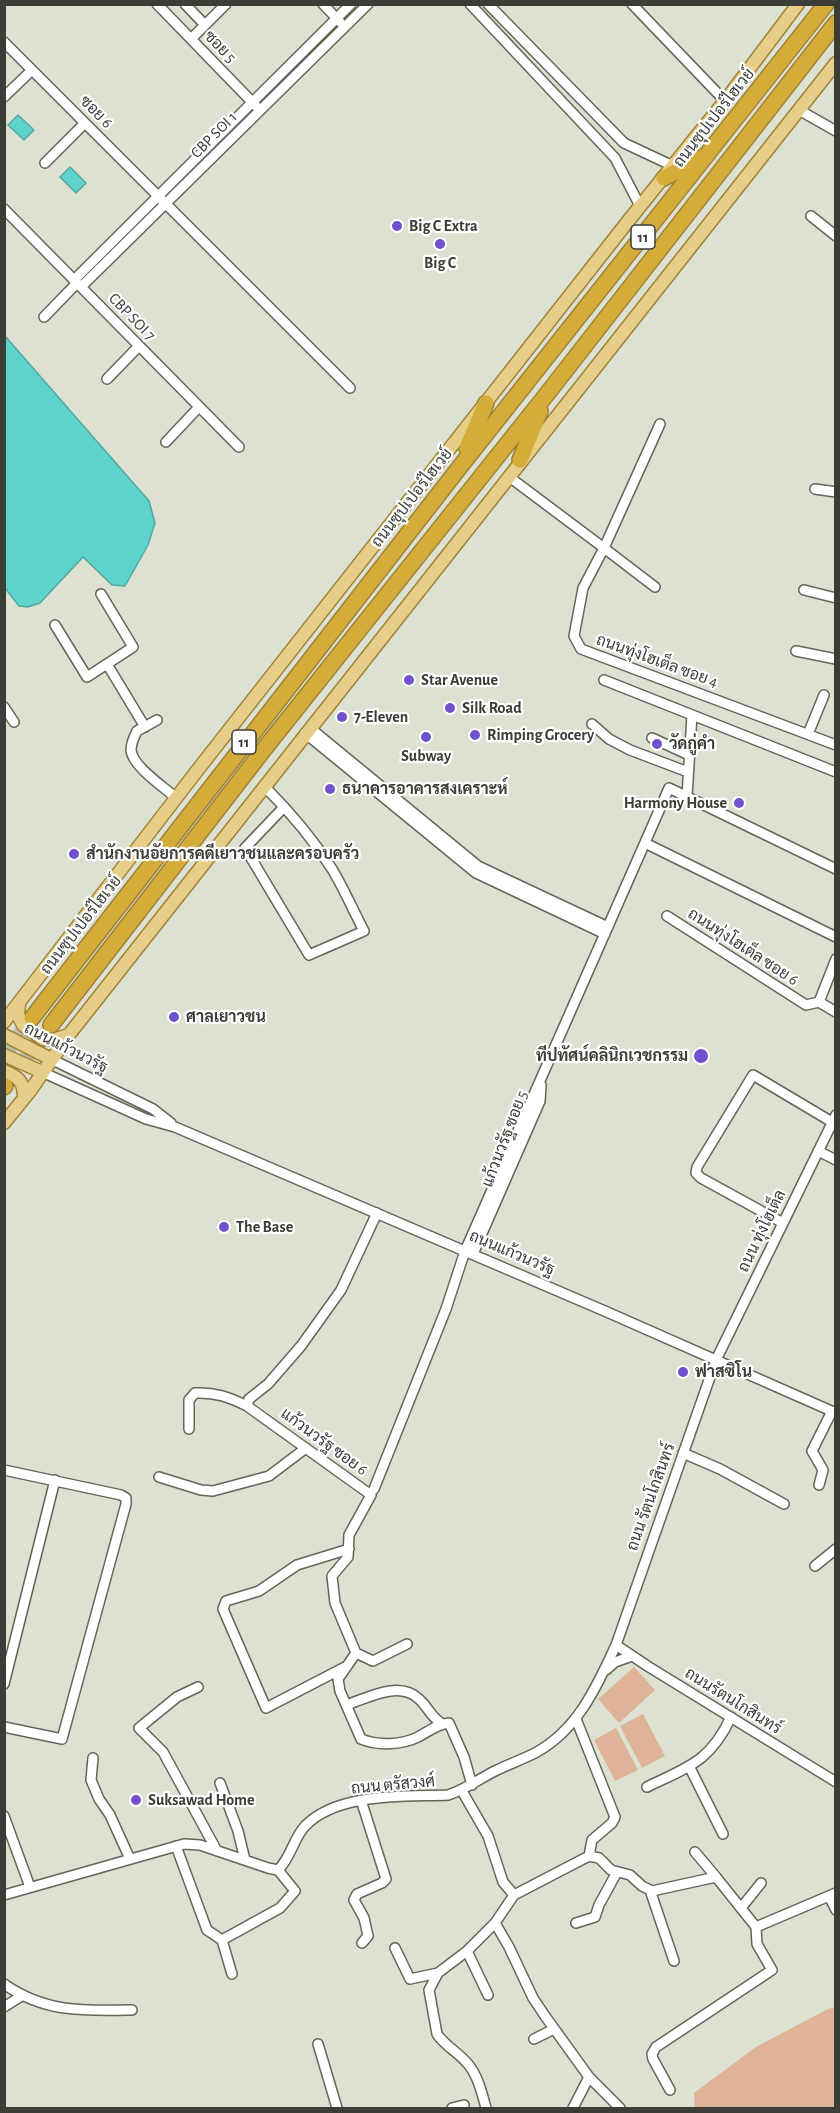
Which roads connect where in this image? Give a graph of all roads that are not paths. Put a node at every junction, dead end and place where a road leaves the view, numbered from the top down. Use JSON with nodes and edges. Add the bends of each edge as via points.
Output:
{"nodes":[{"id":1,"x":157,"y":4,"type":"edge"},
{"id":2,"x":185,"y":4,"type":"edge"},
{"id":3,"x":226,"y":4,"type":"edge"},
{"id":4,"x":323,"y":4,"type":"edge"},
{"id":5,"x":351,"y":4,"type":"edge"},
{"id":6,"x":368,"y":4,"type":"edge"},
{"id":7,"x":470,"y":4,"type":"edge"},
{"id":8,"x":488,"y":4,"type":"edge"},
{"id":9,"x":632,"y":4,"type":"edge"},
{"id":10,"x":798,"y":4,"type":"edge"},
{"id":11,"x":826,"y":4,"type":"edge"},
{"id":12,"x":337,"y":19,"type":"junction"},
{"id":13,"x":836,"y":23,"type":"edge"},
{"id":14,"x":205,"y":25,"type":"junction"},
{"id":15,"x":345,"y":27,"type":"junction"},
{"id":16,"x":191,"y":39,"type":"junction"},
{"id":17,"x":4,"y":42,"type":"edge"},
{"id":18,"x":836,"y":63,"type":"edge"},
{"id":19,"x":33,"y":70,"type":"junction"},
{"id":20,"x":4,"y":97,"type":"edge"},
{"id":21,"x":725,"y":101,"type":"junction"},
{"id":22,"x":253,"y":102,"type":"junction"},
{"id":23,"x":261,"y":110,"type":"junction"},
{"id":24,"x":800,"y":110,"type":"junction"},
{"id":25,"x":85,"y":123,"type":"junction"},
{"id":26,"x":836,"y":131,"type":"edge"},
{"id":27,"x":624,"y":142,"type":"junction"},
{"id":28,"x":708,"y":155,"type":"junction"},
{"id":29,"x":615,"y":158,"type":"junction"},
{"id":30,"x":45,"y":163,"type":"dead end"},
{"id":31,"x":668,"y":172,"type":"junction"},
{"id":32,"x":163,"y":199,"type":"junction"},
{"id":33,"x":640,"y":206,"type":"junction"},
{"id":34,"x":4,"y":208,"type":"edge"},
{"id":35,"x":811,"y":216,"type":"dead end"},
{"id":36,"x":836,"y":236,"type":"edge"},
{"id":37,"x":78,"y":283,"type":"junction"},
{"id":38,"x":44,"y":317,"type":"dead end"},
{"id":39,"x":139,"y":346,"type":"junction"},
{"id":40,"x":107,"y":379,"type":"dead end"},
{"id":41,"x":350,"y":388,"type":"dead end"},
{"id":42,"x":547,"y":394,"type":"junction"},
{"id":43,"x":486,"y":404,"type":"junction"},
{"id":44,"x":199,"y":407,"type":"junction"},
{"id":45,"x":660,"y":424,"type":"dead end"},
{"id":46,"x":166,"y":442,"type":"dead end"},
{"id":47,"x":239,"y":447,"type":"dead end"},
{"id":48,"x":520,"y":460,"type":"junction"},
{"id":49,"x":459,"y":468,"type":"junction"},
{"id":50,"x":508,"y":476,"type":"junction"},
{"id":51,"x":815,"y":489,"type":"dead end"},
{"id":52,"x":836,"y":492,"type":"edge"},
{"id":53,"x":604,"y":548,"type":"junction"},
{"id":54,"x":655,"y":587,"type":"dead end"},
{"id":55,"x":804,"y":590,"type":"dead end"},
{"id":56,"x":101,"y":594,"type":"dead end"},
{"id":57,"x":836,"y":598,"type":"edge"},
{"id":58,"x":55,"y":625,"type":"dead end"},
{"id":59,"x":796,"y":651,"type":"dead end"},
{"id":60,"x":836,"y":659,"type":"edge"},
{"id":61,"x":107,"y":664,"type":"junction"},
{"id":62,"x":604,"y":680,"type":"dead end"},
{"id":63,"x":824,"y":695,"type":"dead end"},
{"id":64,"x":4,"y":707,"type":"edge"},
{"id":65,"x":692,"y":715,"type":"junction"},
{"id":66,"x":157,"y":720,"type":"dead end"},
{"id":67,"x":14,"y":722,"type":"dead end"},
{"id":68,"x":592,"y":724,"type":"dead end"},
{"id":69,"x":144,"y":727,"type":"junction"},
{"id":70,"x":308,"y":731,"type":"junction"},
{"id":71,"x":808,"y":734,"type":"junction"},
{"id":72,"x":651,"y":738,"type":"dead end"},
{"id":73,"x":836,"y":746,"type":"edge"},
{"id":74,"x":689,"y":755,"type":"junction"},
{"id":75,"x":688,"y":772,"type":"junction"},
{"id":76,"x":836,"y":772,"type":"edge"},
{"id":77,"x":265,"y":787,"type":"junction"},
{"id":78,"x":687,"y":797,"type":"junction"},
{"id":79,"x":176,"y":798,"type":"junction"},
{"id":80,"x":284,"y":807,"type":"junction"},
{"id":81,"x":645,"y":843,"type":"junction"},
{"id":82,"x":836,"y":869,"type":"edge"},
{"id":83,"x":667,"y":916,"type":"dead end"},
{"id":84,"x":607,"y":931,"type":"junction"},
{"id":85,"x":836,"y":937,"type":"edge"},
{"id":86,"x":836,"y":959,"type":"edge"},
{"id":87,"x":32,"y":986,"type":"junction"},
{"id":88,"x":819,"y":1002,"type":"junction"},
{"id":89,"x":19,"y":1004,"type":"junction"},
{"id":90,"x":4,"y":1007,"type":"edge"},
{"id":91,"x":836,"y":1012,"type":"edge"},
{"id":92,"x":32,"y":1018,"type":"tunnel mouth"},
{"id":93,"x":4,"y":1022,"type":"edge"},
{"id":94,"x":51,"y":1025,"type":"tunnel mouth"},
{"id":95,"x":69,"y":1034,"type":"junction"},
{"id":96,"x":4,"y":1035,"type":"edge"},
{"id":97,"x":4,"y":1055,"type":"edge"},
{"id":98,"x":51,"y":1059,"type":"junction"},
{"id":99,"x":4,"y":1071,"type":"edge"},
{"id":100,"x":42,"y":1072,"type":"junction"},
{"id":101,"x":24,"y":1097,"type":"junction"},
{"id":102,"x":834,"y":1118,"type":"edge"},
{"id":103,"x":4,"y":1123,"type":"edge"},
{"id":104,"x":175,"y":1126,"type":"junction"},
{"id":105,"x":818,"y":1151,"type":"junction"},
{"id":106,"x":836,"y":1161,"type":"edge"},
{"id":107,"x":377,"y":1213,"type":"junction"},
{"id":108,"x":783,"y":1223,"type":"junction"},
{"id":109,"x":469,"y":1252,"type":"junction"},
{"id":110,"x":716,"y":1360,"type":"junction"},
{"id":111,"x":247,"y":1406,"type":"junction"},
{"id":112,"x":834,"y":1412,"type":"edge"},
{"id":113,"x":189,"y":1429,"type":"dead end"},
{"id":114,"x":306,"y":1448,"type":"junction"},
{"id":115,"x":683,"y":1453,"type":"junction"},
{"id":116,"x":4,"y":1470,"type":"edge"},
{"id":117,"x":159,"y":1477,"type":"dead end"},
{"id":118,"x":55,"y":1480,"type":"junction"},
{"id":119,"x":819,"y":1485,"type":"dead end"},
{"id":120,"x":374,"y":1489,"type":"dead end"},
{"id":121,"x":784,"y":1504,"type":"dead end"},
{"id":122,"x":349,"y":1549,"type":"junction"},
{"id":123,"x":836,"y":1549,"type":"edge"},
{"id":124,"x":814,"y":1566,"type":"dead end"},
{"id":125,"x":407,"y":1644,"type":"dead end"},
{"id":126,"x":616,"y":1645,"type":"junction"},
{"id":127,"x":356,"y":1653,"type":"junction"},
{"id":128,"x":632,"y":1656,"type":"junction"},
{"id":129,"x":345,"y":1667,"type":"junction"},
{"id":130,"x":603,"y":1674,"type":"junction"},
{"id":131,"x":4,"y":1684,"type":"edge"},
{"id":132,"x":198,"y":1687,"type":"dead end"},
{"id":133,"x":346,"y":1706,"type":"junction"},
{"id":134,"x":731,"y":1717,"type":"junction"},
{"id":135,"x":576,"y":1719,"type":"junction"},
{"id":136,"x":442,"y":1724,"type":"junction"},
{"id":137,"x":4,"y":1726,"type":"edge"},
{"id":138,"x":93,"y":1758,"type":"dead end"},
{"id":139,"x":689,"y":1766,"type":"junction"},
{"id":140,"x":836,"y":1782,"type":"edge"},
{"id":141,"x":220,"y":1783,"type":"dead end"},
{"id":142,"x":472,"y":1785,"type":"junction"},
{"id":143,"x":647,"y":1787,"type":"dead end"},
{"id":144,"x":462,"y":1791,"type":"junction"},
{"id":145,"x":361,"y":1800,"type":"junction"},
{"id":146,"x":4,"y":1816,"type":"edge"},
{"id":147,"x":723,"y":1834,"type":"dead end"},
{"id":148,"x":177,"y":1846,"type":"junction"},
{"id":149,"x":217,"y":1851,"type":"junction"},
{"id":150,"x":694,"y":1852,"type":"dead end"},
{"id":151,"x":589,"y":1856,"type":"junction"},
{"id":152,"x":130,"y":1859,"type":"junction"},
{"id":153,"x":245,"y":1860,"type":"junction"},
{"id":154,"x":278,"y":1870,"type":"junction"},
{"id":155,"x":616,"y":1872,"type":"junction"},
{"id":156,"x":716,"y":1877,"type":"junction"},
{"id":157,"x":762,"y":1883,"type":"dead end"},
{"id":158,"x":30,"y":1887,"type":"junction"},
{"id":159,"x":650,"y":1890,"type":"junction"},
{"id":160,"x":4,"y":1895,"type":"edge"},
{"id":161,"x":514,"y":1895,"type":"junction"},
{"id":162,"x":832,"y":1895,"type":"edge"},
{"id":163,"x":741,"y":1908,"type":"junction"},
{"id":164,"x":836,"y":1910,"type":"edge"},
{"id":165,"x":495,"y":1923,"type":"junction"},
{"id":166,"x":576,"y":1923,"type":"dead end"},
{"id":167,"x":756,"y":1927,"type":"junction"},
{"id":168,"x":222,"y":1940,"type":"junction"},
{"id":169,"x":362,"y":1943,"type":"dead end"},
{"id":170,"x":395,"y":1948,"type":"dead end"},
{"id":171,"x":467,"y":1951,"type":"junction"},
{"id":172,"x":674,"y":1961,"type":"dead end"},
{"id":173,"x":438,"y":1973,"type":"junction"},
{"id":174,"x":232,"y":1974,"type":"dead end"},
{"id":175,"x":4,"y":1984,"type":"edge"},
{"id":176,"x":23,"y":1995,"type":"junction"},
{"id":177,"x":488,"y":1995,"type":"dead end"},
{"id":178,"x":4,"y":2007,"type":"edge"},
{"id":179,"x":132,"y":2010,"type":"dead end"},
{"id":180,"x":554,"y":2029,"type":"junction"},
{"id":181,"x":534,"y":2039,"type":"dead end"},
{"id":182,"x":318,"y":2044,"type":"dead end"},
{"id":183,"x":589,"y":2077,"type":"junction"},
{"id":184,"x":670,"y":2090,"type":"dead end"},
{"id":185,"x":464,"y":2105,"type":"dead end"},
{"id":186,"x":573,"y":2108,"type":"edge"},
{"id":187,"x":337,"y":2109,"type":"edge"},
{"id":188,"x":452,"y":2109,"type":"edge"},
{"id":189,"x":486,"y":2109,"type":"edge"},
{"id":190,"x":621,"y":2109,"type":"edge"}],
"edges":[{"from":1,"to":16,"type":"street","name":"ซอย 5"},
{"from":2,"to":14,"type":"street"},
{"from":3,"to":14,"type":"street"},
{"from":4,"to":12,"type":"street"},
{"from":5,"to":12,"type":"street","name":"CBP SOI 1"},
{"from":6,"to":15,"type":"street","name":"CBP SOI 1"},
{"from":7,"to":29,"type":"street"},
{"from":8,"to":27,"type":"street"},
{"from":9,"to":21,"type":"street"},
{"from":10,"to":21,"type":"main road"},
{"from":11,"to":28,"type":"highway","name":"ถนนซุปเปอร์ไฮเวย์","number":"11"},
{"from":12,"to":15,"type":"street"},
{"from":12,"to":22,"type":"street","name":"CBP SOI 1"},
{"from":13,"to":42,"type":"highway","number":"11"},
{"from":14,"to":16,"type":"street"},
{"from":15,"to":23,"type":"street","name":"CBP SOI 1"},
{"from":16,"to":22,"type":"street","name":"ซอย 5"},
{"from":17,"to":19,"type":"street","name":"ซอย 6"},
{"from":18,"to":24,"type":"main road"},
{"from":19,"to":20,"type":"street"},
{"from":19,"to":25,"type":"street","name":"ซอย 6"},
{"from":21,"to":31,"type":"main road"},
{"from":22,"to":23,"type":"street","name":"ซอย 5"},
{"from":22,"to":32,"type":"street","name":"CBP SOI 1"},
{"from":23,"to":32,"type":"street","name":"CBP SOI 1"},
{"from":24,"to":26,"type":"street"},
{"from":24,"to":48,"type":"main road"},
{"from":25,"to":30,"type":"street"},
{"from":25,"to":32,"type":"street","name":"ซอย 6"},
{"from":27,"to":29,"type":"street"},
{"from":27,"to":31,"type":"street"},
{"from":28,"to":31,"type":"highway"},
{"from":28,"to":49,"type":"highway","name":"ถนนซุปเปอร์ไฮเวย์","number":"11"},
{"from":29,"to":33,"type":"street"},
{"from":31,"to":33,"type":"main road"},
{"from":32,"to":37,"type":"street","name":"CBP SOI 1"},
{"from":32,"to":41,"type":"street","name":"ซอย 6"},
{"from":33,"to":43,"type":"main road"},
{"from":34,"to":37,"type":"street","name":"CBP SOI 7"},
{"from":35,"to":36,"type":"street"},
{"from":37,"to":38,"type":"street","name":"CBP SOI 1"},
{"from":37,"to":39,"type":"street","name":"CBP SOI 7"},
{"from":39,"to":40,"type":"street"},
{"from":39,"to":44,"type":"street","name":"CBP SOI 7"},
{"from":42,"to":48,"type":"highway"},
{"from":42,"to":94,"type":"highway","number":"11"},
{"from":43,"to":49,"type":"highway"},
{"from":43,"to":79,"type":"main road"},
{"from":44,"to":46,"type":"street"},
{"from":44,"to":47,"type":"street","name":"CBP SOI 7"},
{"from":45,"to":53,"type":"street","name":"ถนนทุ่งโฮเต็ล ซอย 4"},
{"from":48,"to":50,"type":"main road"},
{"from":49,"to":92,"type":"highway","name":"ถนนซุปเปอร์ไฮเวย์","number":"11"},
{"from":50,"to":53,"type":"street"},
{"from":50,"to":70,"type":"main road"},
{"from":51,"to":52,"type":"street"},
{"from":53,"to":54,"type":"street"},
{"from":53,"to":71,"type":"street","name":"ถนนทุ่งโฮเต็ล ซอย 4","via":[[583,588],[574,636],[581,649]]},
{"from":55,"to":57,"type":"street"},
{"from":56,"to":61,"type":"street","via":[[134,647]]},
{"from":58,"to":61,"type":"street","via":[[87,677]]},
{"from":59,"to":60,"type":"street"},
{"from":61,"to":69,"type":"street"},
{"from":62,"to":65,"type":"street"},
{"from":63,"to":71,"type":"street"},
{"from":64,"to":67,"type":"street"},
{"from":65,"to":74,"type":"street"},
{"from":65,"to":76,"type":"street"},
{"from":66,"to":69,"type":"street"},
{"from":68,"to":75,"type":"street","via":[[630,750]]},
{"from":69,"to":79,"type":"street","via":[[133,738],[133,757]]},
{"from":70,"to":77,"type":"main road"},
{"from":70,"to":84,"type":"street","via":[[476,873],[497,879]]},
{"from":71,"to":73,"type":"street","name":"ถนนทุ่งโฮเต็ล ซอย 4"},
{"from":72,"to":74,"type":"street"},
{"from":74,"to":75,"type":"street"},
{"from":75,"to":78,"type":"street"},
{"from":77,"to":80,"type":"street"},
{"from":77,"to":95,"type":"main road"},
{"from":78,"to":81,"type":"street","name":"แก้วนวรัฐ ซอย 5","via":[[669,788]]},
{"from":78,"to":82,"type":"street"},
{"from":79,"to":87,"type":"main road"},
{"from":80,"to":80,"type":"street","via":[[332,870],[364,931],[309,955],[245,848]]},
{"from":81,"to":84,"type":"street","name":"แก้วนวรัฐ ซอย 5"},
{"from":81,"to":85,"type":"street"},
{"from":83,"to":88,"type":"street","name":"ถนนทุ่งโฮเต็ล ซอย 6","via":[[806,1005]]},
{"from":84,"to":109,"type":"street","name":"แก้วนวรัฐ ซอย 5"},
{"from":86,"to":88,"type":"street"},
{"from":87,"to":89,"type":"main road"},
{"from":87,"to":90,"type":"main road"},
{"from":88,"to":91,"type":"street","name":"ถนนทุ่งโฮเต็ล ซอย 6"},
{"from":89,"to":93,"type":"main road"},
{"from":89,"to":95,"type":"main road","via":[[22,1025],[43,1039]]},
{"from":95,"to":98,"type":"main road"},
{"from":96,"to":98,"type":"main road","name":"ถนนแก้วนวรัฐ"},
{"from":97,"to":100,"type":"main road","name":"ถนนแก้วนวรัฐ"},
{"from":98,"to":100,"type":"main road"},
{"from":98,"to":104,"type":"street","name":"ถนนแก้วนวรัฐ","via":[[153,1109]]},
{"from":99,"to":101,"type":"main road","via":[[18,1077]]},
{"from":100,"to":101,"type":"main road"},
{"from":100,"to":104,"type":"street","name":"ถนนแก้วนวรัฐ","via":[[146,1119]]},
{"from":101,"to":103,"type":"main road"},
{"from":102,"to":105,"type":"street","name":"ถนน ทุ่งโฮเต็ล"},
{"from":102,"to":108,"type":"street","via":[[753,1074],[697,1167],[701,1178]]},
{"from":104,"to":107,"type":"street","name":"ถนนแก้วนวรัฐ"},
{"from":105,"to":106,"type":"street"},
{"from":105,"to":108,"type":"street","name":"ถนน ทุ่งโฮเต็ล"},
{"from":107,"to":109,"type":"street","name":"ถนนแก้วนวรัฐ"},
{"from":107,"to":111,"type":"street","via":[[341,1290],[301,1346],[268,1384],[249,1399]]},
{"from":108,"to":110,"type":"street","name":"ถนน ทุ่งโฮเต็ล"},
{"from":109,"to":110,"type":"street","name":"ถนนแก้วนวรัฐ"},
{"from":109,"to":120,"type":"street","name":"แก้วนวรัฐ ซอย 5"},
{"from":110,"to":112,"type":"street","name":"ถนนแก้วนวรัฐ"},
{"from":110,"to":115,"type":"street","name":"ถนน รัตนโกสินทร์"},
{"from":111,"to":113,"type":"street","name":"แก้วนวรัฐ ซอย 6","via":[[226,1395],[195,1393],[189,1400]]},
{"from":111,"to":114,"type":"street","name":"แก้วนวรัฐ ซอย 6"},
{"from":112,"to":119,"type":"street","via":[[812,1451],[823,1470]]},
{"from":114,"to":117,"type":"street","via":[[269,1476],[213,1491]]},
{"from":114,"to":122,"type":"street","name":"แก้วนวรัฐ ซอย 6","via":[[371,1495],[349,1536]]},
{"from":115,"to":121,"type":"street"},
{"from":115,"to":126,"type":"street","name":"ถนน รัตนโกสินทร์"},
{"from":116,"to":118,"type":"street"},
{"from":118,"to":131,"type":"street"},
{"from":118,"to":137,"type":"street","via":[[121,1495],[126,1504],[62,1738]]},
{"from":122,"to":127,"type":"street","name":"แก้วนวรัฐ ซอย 6","via":[[348,1557],[332,1576],[335,1603]]},
{"from":122,"to":129,"type":"street","via":[[297,1565],[260,1591],[226,1601],[222,1609],[266,1708]]},
{"from":123,"to":124,"type":"street"},
{"from":125,"to":127,"type":"street","via":[[373,1661]]},
{"from":126,"to":128,"type":"street","name":"ถนนรัตนโกสินทร์"},
{"from":126,"to":130,"type":"street","name":"ถนน ตรัสวงศ์"},
{"from":127,"to":129,"type":"street"},
{"from":128,"to":130,"type":"street","via":[[615,1662]]},
{"from":128,"to":134,"type":"street","name":"ถนนรัตนโกสินทร์"},
{"from":129,"to":133,"type":"street","via":[[338,1679]]},
{"from":130,"to":135,"type":"street","name":"ถนน ตรัสวงศ์"},
{"from":132,"to":149,"type":"street","via":[[177,1697],[139,1728],[164,1752]]},
{"from":133,"to":136,"type":"street","via":[[393,1690],[409,1691]]},
{"from":133,"to":136,"type":"street","via":[[361,1739],[373,1744],[415,1738]]},
{"from":134,"to":139,"type":"street","via":[[721,1738],[703,1758]]},
{"from":134,"to":140,"type":"street","name":"ถนนรัตนโกสินทร์"},
{"from":135,"to":142,"type":"street","name":"ถนน ตรัสวงศ์","via":[[536,1752]]},
{"from":135,"to":151,"type":"street","via":[[615,1817],[592,1840]]},
{"from":136,"to":142,"type":"street","via":[[449,1724]]},
{"from":138,"to":152,"type":"street","via":[[91,1780]]},
{"from":139,"to":143,"type":"street"},
{"from":139,"to":147,"type":"street"},
{"from":141,"to":153,"type":"street"},
{"from":142,"to":144,"type":"street","name":"ถนน ตรัสวงศ์"},
{"from":144,"to":145,"type":"street","name":"ถนน ตรัสวงศ์"},
{"from":144,"to":161,"type":"street","via":[[488,1836],[503,1882]]},
{"from":145,"to":154,"type":"street","name":"ถนน ตรัสวงศ์","via":[[324,1813],[305,1826]]},
{"from":145,"to":169,"type":"street","via":[[386,1879],[357,1894],[354,1900],[368,1936]]},
{"from":146,"to":158,"type":"street"},
{"from":148,"to":149,"type":"street","via":[[200,1845]]},
{"from":148,"to":152,"type":"street"},
{"from":148,"to":168,"type":"street","via":[[207,1930]]},
{"from":149,"to":153,"type":"street"},
{"from":150,"to":156,"type":"street"},
{"from":151,"to":155,"type":"street","via":[[599,1858]]},
{"from":151,"to":161,"type":"street"},
{"from":152,"to":158,"type":"street"},
{"from":153,"to":154,"type":"street"},
{"from":154,"to":168,"type":"street","via":[[295,1891],[280,1908]]},
{"from":155,"to":159,"type":"street","via":[[630,1875]]},
{"from":155,"to":166,"type":"street","via":[[595,1917]]},
{"from":156,"to":159,"type":"street"},
{"from":156,"to":163,"type":"street"},
{"from":157,"to":163,"type":"street"},
{"from":158,"to":160,"type":"street"},
{"from":159,"to":172,"type":"street"},
{"from":161,"to":165,"type":"street"},
{"from":162,"to":164,"type":"street"},
{"from":162,"to":167,"type":"street"},
{"from":163,"to":167,"type":"street"},
{"from":165,"to":171,"type":"street"},
{"from":165,"to":180,"type":"street","via":[[533,1998]]},
{"from":167,"to":184,"type":"street","via":[[757,1944],[772,1970],[656,2047],[653,2059]]},
{"from":168,"to":174,"type":"street"},
{"from":170,"to":173,"type":"street","via":[[410,1979]]},
{"from":171,"to":173,"type":"street"},
{"from":171,"to":177,"type":"street"},
{"from":173,"to":189,"type":"street","via":[[429,1990],[437,2034],[469,2064]]},
{"from":175,"to":176,"type":"street"},
{"from":176,"to":178,"type":"street"},
{"from":176,"to":179,"type":"street","via":[[33,2001],[79,2011]]},
{"from":180,"to":181,"type":"street"},
{"from":180,"to":183,"type":"street"},
{"from":182,"to":187,"type":"street"},
{"from":183,"to":186,"type":"street"},
{"from":183,"to":190,"type":"street"},
{"from":185,"to":188,"type":"street"}]}
